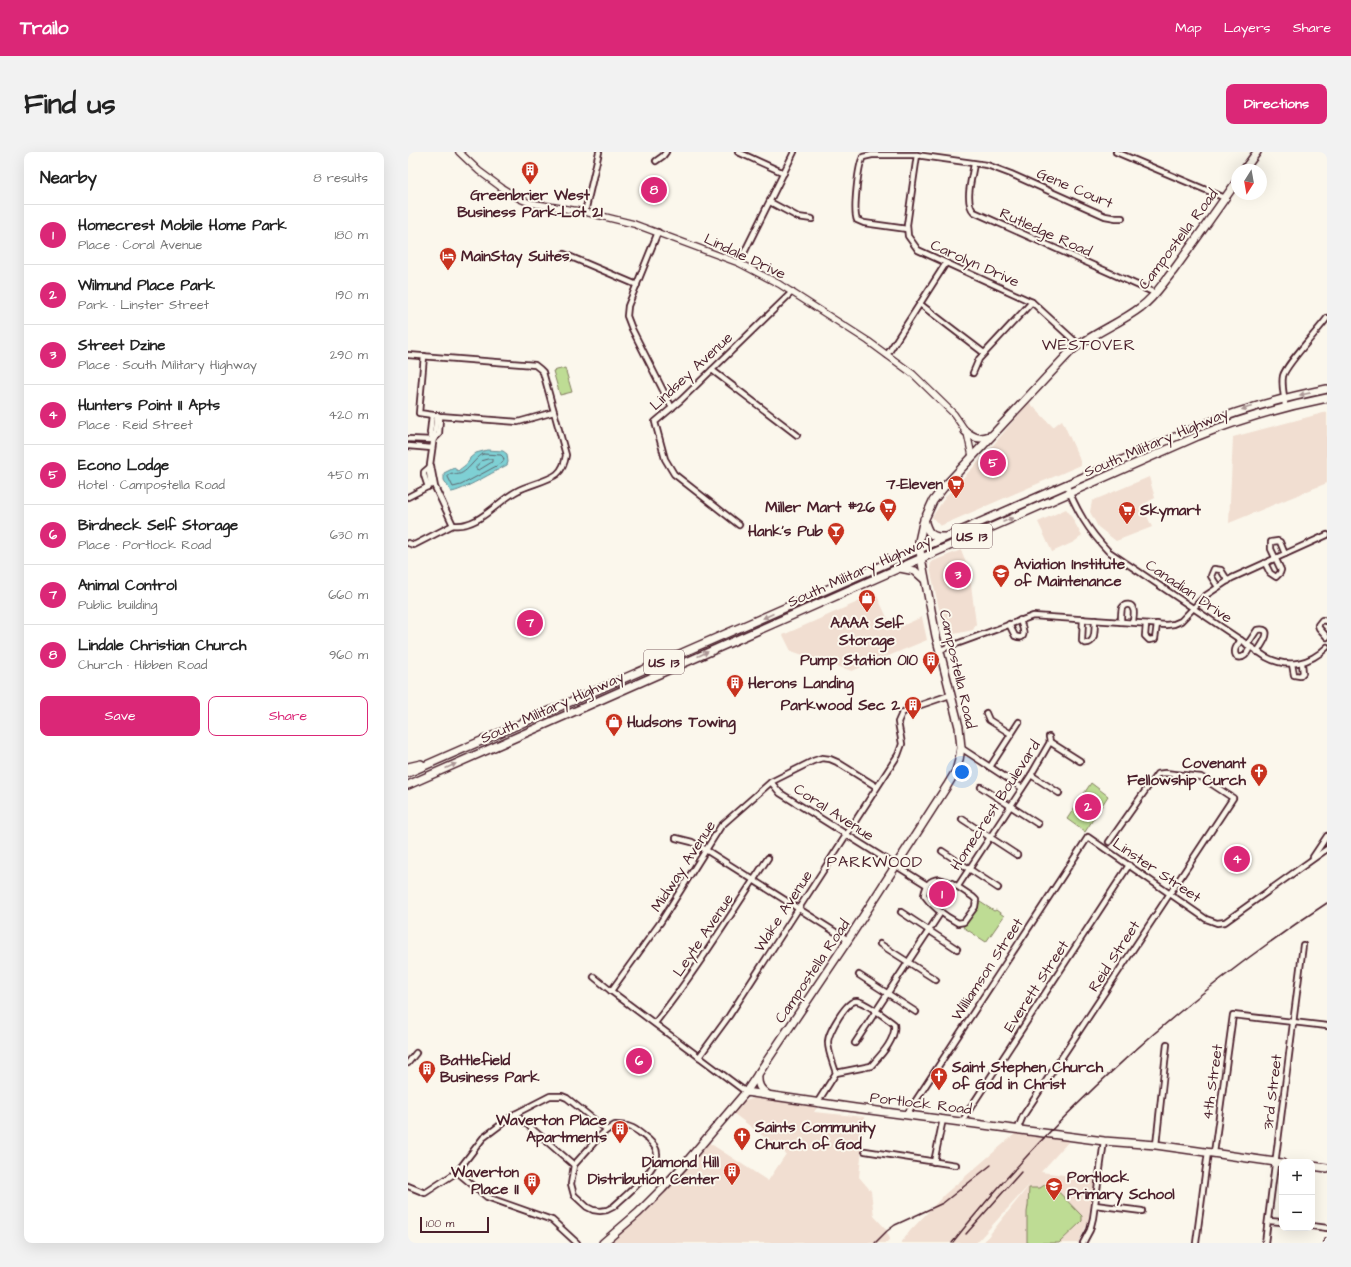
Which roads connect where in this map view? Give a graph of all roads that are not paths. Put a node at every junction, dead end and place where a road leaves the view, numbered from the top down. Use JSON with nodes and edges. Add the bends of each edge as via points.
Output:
{"nodes":[{"id":1,"x":459,"y":152,"type":"edge"},
{"id":2,"x":599,"y":152,"type":"edge"},
{"id":3,"x":666,"y":152,"type":"edge"},
{"id":4,"x":738,"y":152,"type":"edge"},
{"id":5,"x":794,"y":152,"type":"edge"},
{"id":6,"x":1116,"y":152,"type":"edge"},
{"id":7,"x":1255,"y":152,"type":"edge"},
{"id":8,"x":917,"y":155,"type":"junction"},
{"id":9,"x":656,"y":161,"type":"dead end"},
{"id":10,"x":974,"y":164,"type":"junction"},
{"id":11,"x":1248,"y":164,"type":"edge"},
{"id":12,"x":784,"y":173,"type":"junction"},
{"id":13,"x":1231,"y":190,"type":"edge"},
{"id":14,"x":1225,"y":198,"type":"junction"},
{"id":15,"x":770,"y":202,"type":"junction"},
{"id":16,"x":585,"y":212,"type":"junction"},
{"id":17,"x":1122,"y":218,"type":"dead end"},
{"id":18,"x":812,"y":219,"type":"dead end"},
{"id":19,"x":907,"y":229,"type":"junction"},
{"id":20,"x":658,"y":232,"type":"junction"},
{"id":21,"x":564,"y":254,"type":"dead end"},
{"id":22,"x":739,"y":263,"type":"junction"},
{"id":23,"x":946,"y":263,"type":"junction"},
{"id":24,"x":637,"y":285,"type":"junction"},
{"id":25,"x":792,"y":292,"type":"junction"},
{"id":26,"x":1155,"y":293,"type":"junction"},
{"id":27,"x":1032,"y":302,"type":"junction"},
{"id":28,"x":920,"y":304,"type":"junction"},
{"id":29,"x":1327,"y":318,"type":"edge"},
{"id":30,"x":1079,"y":345,"type":"junction"},
{"id":31,"x":984,"y":353,"type":"junction"},
{"id":32,"x":408,"y":355,"type":"edge"},
{"id":33,"x":887,"y":355,"type":"junction"},
{"id":34,"x":424,"y":356,"type":"junction"},
{"id":35,"x":712,"y":370,"type":"junction"},
{"id":36,"x":973,"y":373,"type":"dead end"},
{"id":37,"x":1327,"y":389,"type":"edge"},
{"id":38,"x":1285,"y":398,"type":"junction"},
{"id":39,"x":1327,"y":398,"type":"edge"},
{"id":40,"x":1285,"y":407,"type":"junction"},
{"id":41,"x":672,"y":408,"type":"junction"},
{"id":42,"x":554,"y":412,"type":"junction"},
{"id":43,"x":432,"y":415,"type":"junction"},
{"id":44,"x":439,"y":416,"type":"junction"},
{"id":45,"x":965,"y":431,"type":"junction"},
{"id":46,"x":797,"y":435,"type":"dead end"},
{"id":47,"x":990,"y":436,"type":"junction"},
{"id":48,"x":408,"y":439,"type":"edge"},
{"id":49,"x":433,"y":440,"type":"junction"},
{"id":50,"x":408,"y":446,"type":"edge"},
{"id":51,"x":432,"y":448,"type":"junction"},
{"id":52,"x":972,"y":456,"type":"junction"},
{"id":53,"x":431,"y":466,"type":"junction"},
{"id":54,"x":1066,"y":484,"type":"junction"},
{"id":55,"x":431,"y":485,"type":"junction"},
{"id":56,"x":1070,"y":493,"type":"junction"},
{"id":57,"x":408,"y":497,"type":"edge"},
{"id":58,"x":924,"y":519,"type":"junction"},
{"id":59,"x":453,"y":525,"type":"junction"},
{"id":60,"x":739,"y":525,"type":"dead end"},
{"id":61,"x":1326,"y":536,"type":"edge"},
{"id":62,"x":946,"y":537,"type":"junction"},
{"id":63,"x":1327,"y":542,"type":"edge"},
{"id":64,"x":408,"y":543,"type":"edge"},
{"id":65,"x":919,"y":549,"type":"junction"},
{"id":66,"x":1285,"y":554,"type":"junction"},
{"id":67,"x":921,"y":558,"type":"junction"},
{"id":68,"x":1276,"y":558,"type":"junction"},
{"id":69,"x":1265,"y":563,"type":"junction"},
{"id":70,"x":898,"y":568,"type":"junction"},
{"id":71,"x":924,"y":579,"type":"junction"},
{"id":72,"x":1228,"y":580,"type":"junction"},
{"id":73,"x":1218,"y":587,"type":"junction"},
{"id":74,"x":1192,"y":608,"type":"junction"},
{"id":75,"x":1083,"y":619,"type":"junction"},
{"id":76,"x":1020,"y":620,"type":"junction"},
{"id":77,"x":1095,"y":620,"type":"junction"},
{"id":78,"x":1327,"y":621,"type":"edge"},
{"id":79,"x":1121,"y":622,"type":"junction"},
{"id":80,"x":1133,"y":622,"type":"junction"},
{"id":81,"x":1009,"y":624,"type":"junction"},
{"id":82,"x":1146,"y":624,"type":"junction"},
{"id":83,"x":1157,"y":624,"type":"junction"},
{"id":84,"x":1327,"y":636,"type":"edge"},
{"id":85,"x":1241,"y":640,"type":"junction"},
{"id":86,"x":1249,"y":646,"type":"junction"},
{"id":87,"x":1327,"y":647,"type":"edge"},
{"id":88,"x":940,"y":650,"type":"junction"},
{"id":89,"x":1257,"y":652,"type":"junction"},
{"id":90,"x":1302,"y":663,"type":"junction"},
{"id":91,"x":1292,"y":664,"type":"junction"},
{"id":92,"x":950,"y":695,"type":"junction"},
{"id":93,"x":986,"y":713,"type":"dead end"},
{"id":94,"x":1018,"y":722,"type":"dead end"},
{"id":95,"x":1011,"y":734,"type":"junction"},
{"id":96,"x":961,"y":748,"type":"junction"},
{"id":97,"x":449,"y":755,"type":"junction"},
{"id":98,"x":1080,"y":761,"type":"dead end"},
{"id":99,"x":408,"y":767,"type":"edge"},
{"id":100,"x":990,"y":767,"type":"junction"},
{"id":101,"x":408,"y":773,"type":"edge"},
{"id":102,"x":1031,"y":775,"type":"junction"},
{"id":103,"x":416,"y":782,"type":"junction"},
{"id":104,"x":771,"y":782,"type":"junction"},
{"id":105,"x":408,"y":785,"type":"edge"},
{"id":106,"x":877,"y":787,"type":"junction"},
{"id":107,"x":981,"y":787,"type":"dead end"},
{"id":108,"x":1022,"y":788,"type":"junction"},
{"id":109,"x":408,"y":789,"type":"edge"},
{"id":110,"x":1059,"y":793,"type":"dead end"},
{"id":111,"x":1010,"y":806,"type":"junction"},
{"id":112,"x":962,"y":819,"type":"dead end"},
{"id":113,"x":1038,"y":824,"type":"dead end"},
{"id":114,"x":846,"y":834,"type":"junction"},
{"id":115,"x":1327,"y":836,"type":"edge"},
{"id":116,"x":990,"y":837,"type":"junction"},
{"id":117,"x":1088,"y":837,"type":"joint"},
{"id":118,"x":676,"y":838,"type":"dead end"},
{"id":119,"x":1110,"y":842,"type":"dead end"},
{"id":120,"x":1327,"y":849,"type":"edge"},
{"id":121,"x":706,"y":850,"type":"junction"},
{"id":122,"x":942,"y":851,"type":"dead end"},
{"id":123,"x":1018,"y":855,"type":"dead end"},
{"id":124,"x":768,"y":858,"type":"dead end"},
{"id":125,"x":1310,"y":860,"type":"junction"},
{"id":126,"x":1129,"y":865,"type":"junction"},
{"id":127,"x":896,"y":866,"type":"junction"},
{"id":128,"x":969,"y":868,"type":"junction"},
{"id":129,"x":753,"y":881,"type":"junction"},
{"id":130,"x":927,"y":886,"type":"junction"},
{"id":131,"x":958,"y":886,"type":"junction"},
{"id":132,"x":998,"y":888,"type":"dead end"},
{"id":133,"x":1170,"y":893,"type":"junction"},
{"id":134,"x":799,"y":910,"type":"junction"},
{"id":135,"x":901,"y":912,"type":"dead end"},
{"id":136,"x":941,"y":912,"type":"junction"},
{"id":137,"x":929,"y":930,"type":"junction"},
{"id":138,"x":848,"y":940,"type":"junction"},
{"id":139,"x":880,"y":944,"type":"dead end"},
{"id":140,"x":1303,"y":945,"type":"dead end"},
{"id":141,"x":957,"y":949,"type":"dead end"},
{"id":142,"x":908,"y":962,"type":"junction"},
{"id":143,"x":860,"y":975,"type":"dead end"},
{"id":144,"x":594,"y":976,"type":"dead end"},
{"id":145,"x":936,"y":980,"type":"dead end"},
{"id":146,"x":611,"y":991,"type":"junction"},
{"id":147,"x":888,"y":993,"type":"junction"},
{"id":148,"x":876,"y":1011,"type":"junction"},
{"id":149,"x":916,"y":1012,"type":"dead end"},
{"id":150,"x":1293,"y":1022,"type":"junction"},
{"id":151,"x":655,"y":1023,"type":"junction"},
{"id":152,"x":1327,"y":1026,"type":"edge"},
{"id":153,"x":855,"y":1043,"type":"dead end"},
{"id":154,"x":1167,"y":1044,"type":"dead end"},
{"id":155,"x":416,"y":1054,"type":"dead end"},
{"id":156,"x":699,"y":1057,"type":"junction"},
{"id":157,"x":408,"y":1063,"type":"edge"},
{"id":158,"x":836,"y":1072,"type":"junction"},
{"id":159,"x":758,"y":1073,"type":"junction"},
{"id":160,"x":746,"y":1092,"type":"junction"},
{"id":161,"x":769,"y":1095,"type":"junction"},
{"id":162,"x":817,"y":1102,"type":"junction"},
{"id":163,"x":515,"y":1114,"type":"junction"},
{"id":164,"x":907,"y":1114,"type":"junction"},
{"id":165,"x":943,"y":1119,"type":"junction"},
{"id":166,"x":963,"y":1121,"type":"junction"},
{"id":167,"x":1018,"y":1128,"type":"junction"},
{"id":168,"x":607,"y":1130,"type":"junction"},
{"id":169,"x":1104,"y":1141,"type":"junction"},
{"id":170,"x":1156,"y":1145,"type":"junction"},
{"id":171,"x":865,"y":1151,"type":"dead end"},
{"id":172,"x":1211,"y":1153,"type":"junction"},
{"id":173,"x":1279,"y":1159,"type":"edge"},
{"id":174,"x":934,"y":1162,"type":"junction"},
{"id":175,"x":1279,"y":1162,"type":"edge"},
{"id":176,"x":574,"y":1165,"type":"junction"},
{"id":177,"x":956,"y":1165,"type":"dead end"},
{"id":178,"x":1315,"y":1166,"type":"edge"},
{"id":179,"x":1327,"y":1168,"type":"edge"},
{"id":180,"x":457,"y":1172,"type":"junction"},
{"id":181,"x":408,"y":1186,"type":"edge"},
{"id":182,"x":1095,"y":1204,"type":"junction"},
{"id":183,"x":1142,"y":1211,"type":"dead end"},
{"id":184,"x":1269,"y":1221,"type":"junction"},
{"id":185,"x":1279,"y":1222,"type":"edge"},
{"id":186,"x":1315,"y":1226,"type":"edge"},
{"id":187,"x":1327,"y":1228,"type":"edge"},
{"id":188,"x":577,"y":1243,"type":"edge"},
{"id":189,"x":603,"y":1243,"type":"edge"},
{"id":190,"x":1083,"y":1243,"type":"edge"},
{"id":191,"x":1196,"y":1243,"type":"edge"},
{"id":192,"x":1266,"y":1243,"type":"edge"}],
"edges":[{"from":1,"to":16,"type":"street","name":"Lindale Drive","via":[[479,171],[520,199]]},
{"from":2,"to":16,"type":"street"},
{"from":3,"to":9,"type":"street"},
{"from":4,"to":12,"type":"street"},
{"from":5,"to":12,"type":"street"},
{"from":6,"to":14,"type":"street"},
{"from":7,"to":11,"type":"main road"},
{"from":8,"to":10,"type":"street","name":"Gene Court"},
{"from":8,"to":19,"type":"street"},
{"from":8,"to":19,"type":"street","name":"Gene Court","via":[[869,155],[863,157],[861,162],[855,213],[857,220]]},
{"from":10,"to":17,"type":"street","name":"Gene Court","via":[[997,168],[1105,216]]},
{"from":10,"to":26,"type":"street","name":"Rutledge Road","via":[[969,200],[974,212]]},
{"from":12,"to":15,"type":"street"},
{"from":13,"to":14,"type":"main road","name":"Campostella Road"},
{"from":14,"to":26,"type":"main road","name":"Campostella Road"},
{"from":15,"to":18,"type":"street","via":[[798,217]]},
{"from":15,"to":22,"type":"street"},
{"from":16,"to":20,"type":"street","name":"Lindale Drive"},
{"from":19,"to":23,"type":"street","name":"Carolyn Drive","via":[[918,250]]},
{"from":20,"to":22,"type":"street","name":"Lindale Drive"},
{"from":20,"to":24,"type":"street"},
{"from":21,"to":24,"type":"street"},
{"from":22,"to":25,"type":"street","name":"Lindale Drive"},
{"from":23,"to":27,"type":"street","name":"Carolyn Drive"},
{"from":23,"to":28,"type":"street"},
{"from":24,"to":41,"type":"street","via":[[628,306],[627,316]]},
{"from":25,"to":33,"type":"street","name":"Lindale Drive"},
{"from":25,"to":35,"type":"street","name":"Lindsey Avenue"},
{"from":26,"to":30,"type":"main road","name":"Campostella Road","via":[[1141,307]]},
{"from":27,"to":30,"type":"street","name":"Carolyn Drive"},
{"from":27,"to":31,"type":"street"},
{"from":28,"to":31,"type":"street"},
{"from":28,"to":33,"type":"street"},
{"from":29,"to":38,"type":"street","via":[[1286,369],[1283,378]]},
{"from":30,"to":47,"type":"main road","name":"Campostella Road","via":[[1063,358]]},
{"from":31,"to":36,"type":"street"},
{"from":32,"to":34,"type":"street"},
{"from":33,"to":45,"type":"street","name":"Lindale Drive","via":[[939,398]]},
{"from":34,"to":42,"type":"street","via":[[535,365],[543,372]]},
{"from":34,"to":43,"type":"street","via":[[419,413]]},
{"from":35,"to":41,"type":"street","name":"Lindsey Avenue"},
{"from":35,"to":46,"type":"street"},
{"from":37,"to":38,"type":"main road","name":"South Military Highway","number":"US 13","one_way":true},
{"from":38,"to":40,"type":"street"},
{"from":38,"to":54,"type":"main road","name":"South Military Highway","number":"US 13","one_way":true,"via":[[1218,418]]},
{"from":39,"to":40,"type":"main road","name":"South Military Highway","number":"US 13"},
{"from":40,"to":56,"type":"main road","name":"South Military Highway","number":"US 13","via":[[1223,426]]},
{"from":41,"to":60,"type":"street","name":"Lindsey Avenue","via":[[654,424],[669,467],[677,477]]},
{"from":42,"to":44,"type":"street","via":[[518,422]]},
{"from":42,"to":59,"type":"street","via":[[566,456],[557,474],[515,492],[481,517],[464,525]]},
{"from":43,"to":44,"type":"street"},
{"from":43,"to":49,"type":"street","via":[[430,433]]},
{"from":44,"to":49,"type":"street","via":[[439,434]]},
{"from":45,"to":47,"type":"main road","via":[[978,439]]},
{"from":45,"to":52,"type":"street","name":"Lindale Drive"},
{"from":47,"to":52,"type":"main road","name":"Campostella Road"},
{"from":48,"to":49,"type":"street"},
{"from":49,"to":51,"type":"street"},
{"from":50,"to":51,"type":"street"},
{"from":51,"to":53,"type":"street"},
{"from":52,"to":58,"type":"main road","name":"Campostella Road","via":[[932,501]]},
{"from":53,"to":55,"type":"street"},
{"from":53,"to":55,"type":"street","via":[[424,472]]},
{"from":54,"to":56,"type":"street","name":"Canadian Drive"},
{"from":54,"to":62,"type":"main road","name":"South Military Highway","number":"US 13"},
{"from":55,"to":57,"type":"street"},
{"from":55,"to":59,"type":"street"},
{"from":67,"to":56,"type":"main road","name":"South Military Highway","number":"US 13","one_way":true},
{"from":56,"to":74,"type":"street","name":"Canadian Drive","via":[[1083,520],[1108,550]]},
{"from":58,"to":62,"type":"main road","via":[[929,534]]},
{"from":58,"to":65,"type":"main road","name":"Campostella Road"},
{"from":59,"to":64,"type":"street","via":[[414,545]]},
{"from":61,"to":63,"type":"street"},
{"from":61,"to":66,"type":"street"},
{"from":62,"to":65,"type":"main road","name":"South Military Highway","number":"US 13"},
{"from":65,"to":67,"type":"main road","name":"Campostella Road"},
{"from":65,"to":97,"type":"main road","name":"South Military Highway","number":"US 13","one_way":true},
{"from":66,"to":68,"type":"street"},
{"from":66,"to":68,"type":"street","via":[[1280,542],[1271,542],[1270,546]]},
{"from":67,"to":70,"type":"main road","name":"South Military Highway","number":"US 13"},
{"from":67,"to":71,"type":"main road","name":"Campostella Road"},
{"from":68,"to":69,"type":"street"},
{"from":68,"to":69,"type":"street","via":[[1281,570],[1279,576],[1272,576]]},
{"from":69,"to":72,"type":"street"},
{"from":70,"to":71,"type":"main road","via":[[915,571]]},
{"from":103,"to":70,"type":"main road","name":"South Military Highway","number":"US 13","one_way":true},
{"from":71,"to":88,"type":"main road","name":"Campostella Road"},
{"from":72,"to":73,"type":"street"},
{"from":72,"to":73,"type":"street","via":[[1221,570],[1214,570],[1211,576]]},
{"from":73,"to":74,"type":"street"},
{"from":74,"to":83,"type":"street","via":[[1182,620],[1174,624]]},
{"from":74,"to":85,"type":"street","name":"Canadian Drive"},
{"from":75,"to":76,"type":"street","via":[[1033,616]]},
{"from":75,"to":77,"type":"street"},
{"from":75,"to":77,"type":"street","via":[[1082,641],[1087,644],[1093,640]]},
{"from":76,"to":81,"type":"street"},
{"from":76,"to":81,"type":"street","via":[[1024,630],[1022,637],[1015,636]]},
{"from":77,"to":79,"type":"street"},
{"from":78,"to":84,"type":"street","via":[[1322,620],[1318,625]]},
{"from":79,"to":80,"type":"street"},
{"from":79,"to":80,"type":"street","via":[[1122,608],[1128,605],[1134,609]]},
{"from":80,"to":82,"type":"street"},
{"from":81,"to":88,"type":"street"},
{"from":82,"to":83,"type":"street"},
{"from":82,"to":83,"type":"street","via":[[1145,636],[1149,640],[1155,638]]},
{"from":85,"to":86,"type":"street","name":"Canadian Drive"},
{"from":85,"to":86,"type":"street","via":[[1234,651],[1237,657],[1244,656]]},
{"from":86,"to":89,"type":"street","name":"Canadian Drive"},
{"from":86,"to":89,"type":"street","via":[[1257,630],[1265,630],[1266,638]]},
{"from":87,"to":90,"type":"street","name":"Canadian Drive","via":[[1314,658]]},
{"from":88,"to":92,"type":"main road","name":"Campostella Road"},
{"from":89,"to":91,"type":"street","name":"Canadian Drive","via":[[1279,663]]},
{"from":90,"to":91,"type":"street","name":"Canadian Drive"},
{"from":90,"to":91,"type":"street","via":[[1304,672],[1300,676],[1294,675]]},
{"from":92,"to":96,"type":"main road","name":"Campostella Road","via":[[959,727]]},
{"from":92,"to":106,"type":"street","name":"Wake Avenue","via":[[902,713],[898,722],[902,739],[900,750]]},
{"from":93,"to":95,"type":"street","via":[[989,720]]},
{"from":94,"to":95,"type":"street"},
{"from":95,"to":100,"type":"street"},
{"from":96,"to":100,"type":"street"},
{"from":96,"to":127,"type":"main road","name":"Campostella Road","via":[[960,760],[953,776]]},
{"from":97,"to":99,"type":"main road"},
{"from":97,"to":101,"type":"main road","name":"South Military Highway","number":"US 13"},
{"from":98,"to":102,"type":"street","name":"Homecrest Boulevard","via":[[1050,740]]},
{"from":100,"to":108,"type":"street"},
{"from":102,"to":108,"type":"street","name":"Homecrest Boulevard"},
{"from":102,"to":110,"type":"street"},
{"from":103,"to":105,"type":"main road","name":"South Military Highway","number":"US 13"},
{"from":103,"to":109,"type":"main road"},
{"from":104,"to":106,"type":"street","name":"Midway Avenue","via":[[813,760],[822,758],[837,762]]},
{"from":104,"to":114,"type":"street","name":"Coral Avenue","via":[[780,793]]},
{"from":104,"to":121,"type":"street","name":"Midway Avenue","via":[[721,826]]},
{"from":106,"to":114,"type":"street","name":"Wake Avenue"},
{"from":107,"to":111,"type":"street"},
{"from":108,"to":111,"type":"street","name":"Homecrest Boulevard"},
{"from":111,"to":113,"type":"street"},
{"from":111,"to":116,"type":"street","name":"Homecrest Boulevard"},
{"from":112,"to":116,"type":"street"},
{"from":114,"to":127,"type":"street","name":"Coral Avenue"},
{"from":114,"to":134,"type":"street","name":"Wake Avenue"},
{"from":115,"to":125,"type":"street"},
{"from":116,"to":123,"type":"street"},
{"from":116,"to":128,"type":"street","name":"Homecrest Boulevard"},
{"from":117,"to":126,"type":"street","name":"Linster Street"},
{"from":117,"to":164,"type":"street","name":"Williamson Street"},
{"from":118,"to":121,"type":"street","via":[[692,842]]},
{"from":119,"to":133,"type":"street","name":"Reid Street","via":[[1157,774],[1201,777],[1233,798]]},
{"from":120,"to":125,"type":"street"},
{"from":121,"to":129,"type":"street"},
{"from":121,"to":146,"type":"street","name":"Midway Avenue","via":[[660,923]]},
{"from":122,"to":128,"type":"street"},
{"from":124,"to":129,"type":"street","name":"Leyte Avenue"},
{"from":125,"to":133,"type":"street","name":"Linster Street","via":[[1225,922],[1212,921]]},
{"from":126,"to":133,"type":"street","name":"Linster Street"},
{"from":126,"to":166,"type":"street","name":"Everett Street"},
{"from":127,"to":130,"type":"street","name":"Coral Avenue"},
{"from":127,"to":138,"type":"main road","name":"Campostella Road"},
{"from":128,"to":131,"type":"street","name":"Homecrest Boulevard"},
{"from":128,"to":132,"type":"street"},
{"from":129,"to":134,"type":"street"},
{"from":129,"to":151,"type":"street","name":"Leyte Avenue","via":[[703,958]]},
{"from":130,"to":131,"type":"street","via":[[939,879]]},
{"from":130,"to":136,"type":"street","via":[[924,895],[928,902]]},
{"from":131,"to":136,"type":"street","via":[[976,900],[975,907],[961,923],[955,922]]},
{"from":133,"to":167,"type":"street","name":"Reid Street","via":[[1023,1116]]},
{"from":134,"to":138,"type":"street"},
{"from":134,"to":156,"type":"street","name":"Wake Avenue"},
{"from":135,"to":137,"type":"street"},
{"from":136,"to":137,"type":"street"},
{"from":137,"to":141,"type":"street"},
{"from":137,"to":142,"type":"street"},
{"from":138,"to":159,"type":"main road","name":"Campostella Road"},
{"from":139,"to":142,"type":"street"},
{"from":140,"to":150,"type":"street","name":"3rd Street"},
{"from":142,"to":145,"type":"street"},
{"from":142,"to":147,"type":"street"},
{"from":143,"to":147,"type":"street"},
{"from":144,"to":146,"type":"street","name":"Portlock Road"},
{"from":146,"to":151,"type":"street","name":"Portlock Road"},
{"from":147,"to":148,"type":"street"},
{"from":147,"to":149,"type":"street"},
{"from":148,"to":153,"type":"street"},
{"from":148,"to":158,"type":"street","via":[[856,1001],[849,1003],[843,1012],[830,1032],[828,1042]]},
{"from":148,"to":158,"type":"street","via":[[894,1024],[889,1042],[871,1066]]},
{"from":150,"to":152,"type":"street"},
{"from":150,"to":172,"type":"street","name":"4th Street","via":[[1233,1015]]},
{"from":150,"to":173,"type":"street","name":"3rd Street"},
{"from":151,"to":156,"type":"street","name":"Portlock Road"},
{"from":154,"to":170,"type":"street"},
{"from":155,"to":157,"type":"street"},
{"from":156,"to":160,"type":"street","name":"Portlock Road"},
{"from":158,"to":162,"type":"street"},
{"from":159,"to":160,"type":"main road","name":"Campostella Road"},
{"from":159,"to":161,"type":"main road","via":[[760,1087]]},
{"from":160,"to":161,"type":"main road","name":"Portlock Road"},
{"from":160,"to":189,"type":"main road","name":"Campostella Road","via":[[662,1189]]},
{"from":161,"to":162,"type":"main road","name":"Portlock Road"},
{"from":162,"to":164,"type":"main road","name":"Portlock Road"},
{"from":163,"to":168,"type":"street","via":[[550,1096],[562,1096],[572,1101]]},
{"from":163,"to":176,"type":"street"},
{"from":163,"to":180,"type":"street","via":[[483,1138]]},
{"from":164,"to":165,"type":"main road","name":"Portlock Road"},
{"from":165,"to":166,"type":"main road","name":"Portlock Road"},
{"from":165,"to":174,"type":"street"},
{"from":166,"to":167,"type":"main road","name":"Portlock Road"},
{"from":167,"to":169,"type":"main road","name":"Portlock Road"},
{"from":168,"to":176,"type":"street"},
{"from":168,"to":176,"type":"street","via":[[615,1126],[632,1127],[653,1144],[657,1160],[644,1178],[613,1207],[607,1210],[594,1210],[587,1208],[572,1190]]},
{"from":169,"to":170,"type":"main road","name":"Portlock Road"},
{"from":169,"to":182,"type":"street"},
{"from":170,"to":172,"type":"main road","name":"Portlock Road"},
{"from":171,"to":174,"type":"street"},
{"from":172,"to":175,"type":"main road","name":"Portlock Road"},
{"from":172,"to":191,"type":"street","name":"4th Street"},
{"from":174,"to":177,"type":"street"},
{"from":175,"to":184,"type":"street","name":"3rd Street"},
{"from":178,"to":179,"type":"main road"},
{"from":180,"to":181,"type":"street","via":[[426,1193]]},
{"from":180,"to":188,"type":"street","via":[[487,1197],[552,1220]]},
{"from":182,"to":183,"type":"street"},
{"from":182,"to":190,"type":"street","via":[[1090,1230]]},
{"from":184,"to":185,"type":"street"},
{"from":184,"to":192,"type":"street","name":"3rd Street"},
{"from":186,"to":187,"type":"street"}]}
